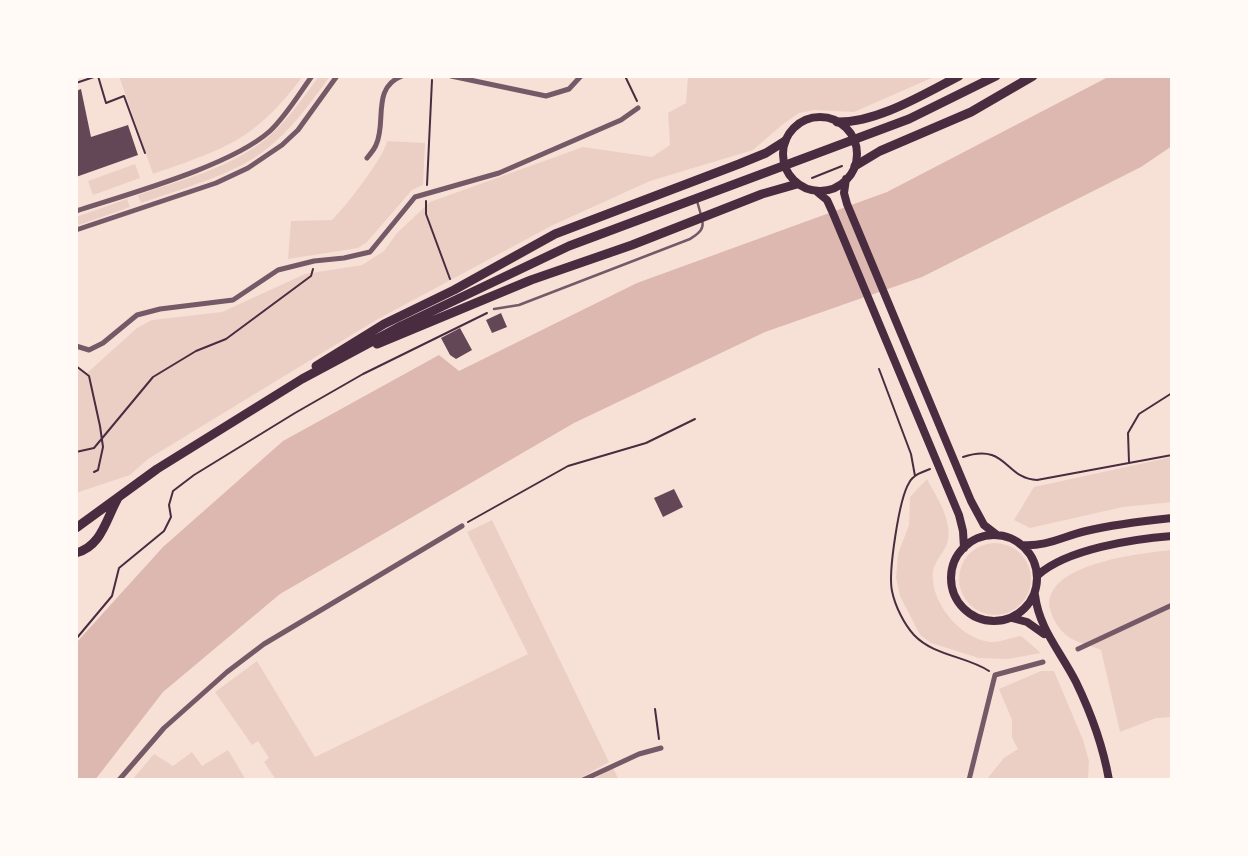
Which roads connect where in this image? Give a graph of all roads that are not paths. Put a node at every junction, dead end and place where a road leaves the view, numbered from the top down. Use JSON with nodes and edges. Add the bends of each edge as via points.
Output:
{"nodes":[{"id":1,"x":312,"y":76,"type":"edge"},
{"id":2,"x":337,"y":76,"type":"edge"},
{"id":3,"x":402,"y":76,"type":"edge"},
{"id":4,"x":451,"y":76,"type":"edge"},
{"id":5,"x":582,"y":76,"type":"edge"},
{"id":6,"x":960,"y":76,"type":"edge"},
{"id":7,"x":996,"y":76,"type":"edge"},
{"id":8,"x":1033,"y":76,"type":"edge"},
{"id":9,"x":638,"y":108,"type":"road end"},
{"id":10,"x":837,"y":122,"type":"junction"},
{"id":11,"x":785,"y":141,"type":"junction"},
{"id":12,"x":367,"y":158,"type":"dead end"},
{"id":13,"x":855,"y":166,"type":"junction"},
{"id":14,"x":846,"y":180,"type":"junction"},
{"id":15,"x":797,"y":184,"type":"junction"},
{"id":16,"x":816,"y":191,"type":"junction"},
{"id":17,"x":696,"y":198,"type":"junction"},
{"id":18,"x":76,"y":212,"type":"edge"},
{"id":19,"x":76,"y":230,"type":"edge"},
{"id":20,"x":494,"y":309,"type":"road end"},
{"id":21,"x":76,"y":346,"type":"edge"},
{"id":22,"x":341,"y":358,"type":"junction"},
{"id":23,"x":264,"y":403,"type":"junction"},
{"id":24,"x":120,"y":496,"type":"junction"},
{"id":25,"x":1172,"y":518,"type":"edge"},
{"id":26,"x":462,"y":526,"type":"road end"},
{"id":27,"x":76,"y":528,"type":"edge"},
{"id":28,"x":997,"y":535,"type":"junction"},
{"id":29,"x":1172,"y":536,"type":"edge"},
{"id":30,"x":1022,"y":545,"type":"junction"},
{"id":31,"x":964,"y":548,"type":"junction"},
{"id":32,"x":76,"y":552,"type":"edge"},
{"id":33,"x":1038,"y":575,"type":"junction"},
{"id":34,"x":1035,"y":594,"type":"junction"},
{"id":35,"x":1172,"y":605,"type":"edge"},
{"id":36,"x":1012,"y":618,"type":"junction"},
{"id":37,"x":1048,"y":637,"type":"junction"},
{"id":38,"x":1078,"y":649,"type":"dead end"},
{"id":39,"x":1043,"y":662,"type":"dead end"},
{"id":40,"x":661,"y":748,"type":"road end"},
{"id":41,"x":119,"y":780,"type":"edge"},
{"id":42,"x":583,"y":780,"type":"edge"},
{"id":43,"x":969,"y":780,"type":"edge"},
{"id":44,"x":1109,"y":780,"type":"edge"}],
"edges":[{"from":1,"to":18,"type":"street","via":[[270,131],[242,149],[207,166]]},
{"from":2,"to":19,"type":"street","via":[[298,130],[248,168],[216,183]]},
{"from":3,"to":12,"type":"street","via":[[382,93],[377,144]]},
{"from":4,"to":5,"type":"street","via":[[546,96],[570,89]]},
{"from":6,"to":10,"type":"highway","via":[[895,107],[860,120]]},
{"from":7,"to":17,"type":"highway","via":[[909,118]]},
{"from":8,"to":13,"type":"highway","via":[[971,112],[880,151]]},
{"from":9,"to":21,"type":"street","via":[[621,120],[499,173],[415,197],[370,252],[278,270],[233,300],[138,314],[103,343],[89,350]]},
{"from":10,"to":11,"type":"main road","via":[[825,118],[807,120],[792,130]]},
{"from":10,"to":13,"type":"main road","via":[[855,145]]},
{"from":11,"to":15,"type":"main road","via":[[784,162]]},
{"from":11,"to":23,"type":"highway","via":[[739,164],[554,234],[454,290],[384,324],[326,359]]},
{"from":13,"to":14,"type":"main road"},
{"from":14,"to":16,"type":"main road","via":[[835,188]]},
{"from":14,"to":28,"type":"main road","via":[[844,193],[847,204],[971,501],[984,525]]},
{"from":15,"to":16,"type":"main road"},
{"from":15,"to":22,"type":"highway","via":[[531,280]]},
{"from":16,"to":31,"type":"main road","via":[[827,200],[832,211],[955,507],[963,531]]},
{"from":17,"to":20,"type":"lane","via":[[703,228],[690,238],[519,305]]},
{"from":17,"to":22,"type":"highway","via":[[568,246],[392,330]]},
{"from":22,"to":23,"type":"highway"},
{"from":23,"to":24,"type":"highway","via":[[157,469]]},
{"from":24,"to":27,"type":"highway"},
{"from":24,"to":32,"type":"highway","via":[[97,542]]},
{"from":25,"to":30,"type":"main road","via":[[1084,531],[1041,545]]},
{"from":26,"to":41,"type":"street","via":[[264,644],[164,728]]},
{"from":28,"to":30,"type":"main road"},
{"from":28,"to":31,"type":"main road","via":[[979,538]]},
{"from":29,"to":33,"type":"main road","via":[[1140,538],[1076,555],[1057,561]]},
{"from":30,"to":33,"type":"main road","via":[[1033,558]]},
{"from":31,"to":36,"type":"main road","via":[[955,560],[951,574],[952,589],[958,603],[982,620],[997,622]]},
{"from":33,"to":34,"type":"main road"},
{"from":34,"to":36,"type":"main road","via":[[1024,610]]},
{"from":34,"to":37,"type":"main road","via":[[1038,614]]},
{"from":35,"to":38,"type":"street"},
{"from":36,"to":37,"type":"main road","via":[[1032,624]]},
{"from":37,"to":44,"type":"main road","via":[[1086,702]]},
{"from":39,"to":43,"type":"street","via":[[996,675]]},
{"from":40,"to":42,"type":"street","via":[[639,754]]}]}
